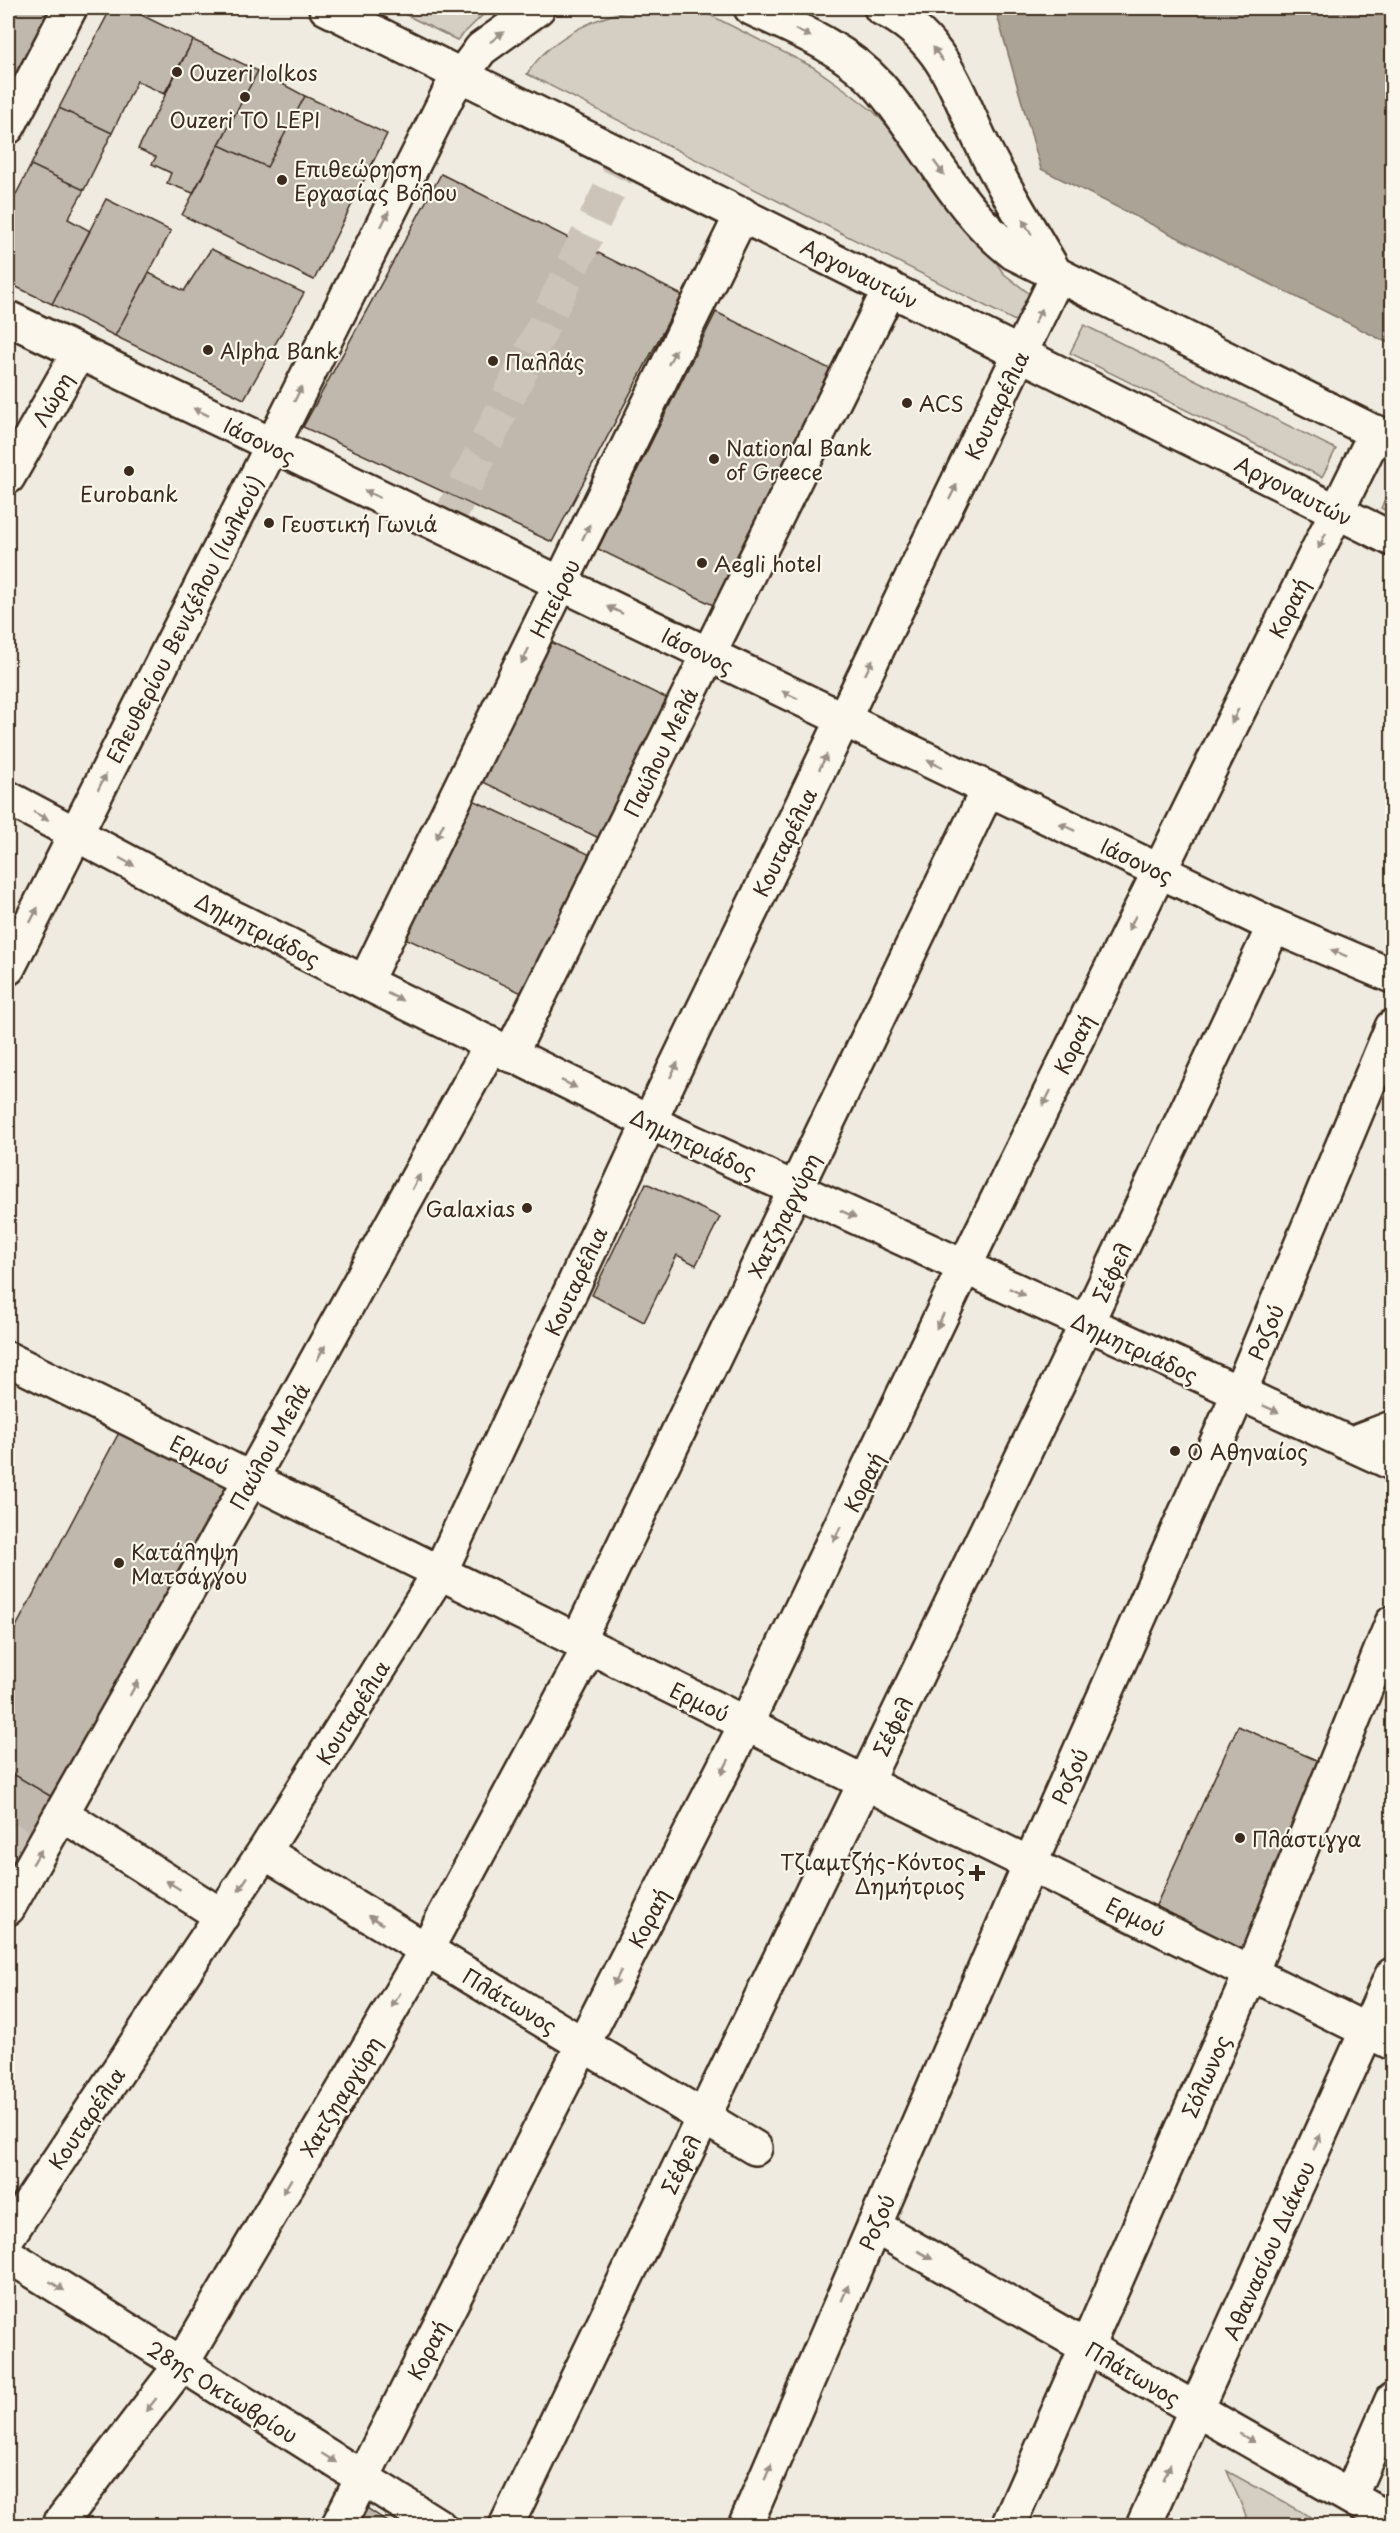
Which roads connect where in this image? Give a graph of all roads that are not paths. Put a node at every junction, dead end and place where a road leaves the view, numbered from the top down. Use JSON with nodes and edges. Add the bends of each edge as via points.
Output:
{"nodes":[{"id":1,"x":70,"y":8,"type":"edge"},
{"id":2,"x":327,"y":8,"type":"edge"},
{"id":3,"x":538,"y":8,"type":"edge"},
{"id":4,"x":750,"y":8,"type":"edge"},
{"id":5,"x":881,"y":8,"type":"edge"},
{"id":6,"x":460,"y":74,"type":"junction"},
{"id":7,"x":8,"y":127,"type":"edge"},
{"id":8,"x":742,"y":214,"type":"junction"},
{"id":9,"x":1057,"y":277,"type":"junction"},
{"id":10,"x":890,"y":288,"type":"junction"},
{"id":11,"x":8,"y":318,"type":"edge"},
{"id":12,"x":79,"y":352,"type":"junction"},
{"id":13,"x":1020,"y":354,"type":"junction"},
{"id":14,"x":1384,"y":437,"type":"edge"},
{"id":15,"x":272,"y":446,"type":"junction"},
{"id":16,"x":8,"y":477,"type":"edge"},
{"id":17,"x":1337,"y":511,"type":"junction"},
{"id":18,"x":1392,"y":539,"type":"edge"},
{"id":19,"x":560,"y":584,"type":"junction"},
{"id":20,"x":708,"y":655,"type":"junction"},
{"id":21,"x":843,"y":720,"type":"junction"},
{"id":22,"x":988,"y":789,"type":"junction"},
{"id":23,"x":8,"y":798,"type":"edge"},
{"id":24,"x":75,"y":834,"type":"junction"},
{"id":25,"x":1158,"y":870,"type":"junction"},
{"id":26,"x":1274,"y":926,"type":"junction"},
{"id":27,"x":8,"y":968,"type":"edge"},
{"id":28,"x":1392,"y":976,"type":"edge"},
{"id":29,"x":365,"y":982,"type":"junction"},
{"id":30,"x":1392,"y":1027,"type":"edge"},
{"id":31,"x":501,"y":1050,"type":"junction"},
{"id":32,"x":649,"y":1122,"type":"junction"},
{"id":33,"x":794,"y":1190,"type":"junction"},
{"id":34,"x":964,"y":1268,"type":"junction"},
{"id":35,"x":1086,"y":1324,"type":"junction"},
{"id":36,"x":8,"y":1359,"type":"edge"},
{"id":37,"x":1238,"y":1394,"type":"junction"},
{"id":38,"x":1392,"y":1428,"type":"edge"},
{"id":39,"x":1345,"y":1442,"type":"junction"},
{"id":40,"x":1392,"y":1463,"type":"edge"},
{"id":41,"x":251,"y":1479,"type":"junction"},
{"id":42,"x":440,"y":1572,"type":"junction"},
{"id":43,"x":1392,"y":1623,"type":"edge"},
{"id":44,"x":584,"y":1643,"type":"junction"},
{"id":45,"x":746,"y":1724,"type":"junction"},
{"id":46,"x":864,"y":1782,"type":"junction"},
{"id":47,"x":63,"y":1814,"type":"junction"},
{"id":48,"x":264,"y":1852,"type":"junction"},
{"id":49,"x":1030,"y":1864,"type":"junction"},
{"id":50,"x":8,"y":1908,"type":"edge"},
{"id":51,"x":222,"y":1916,"type":"junction"},
{"id":52,"x":426,"y":1950,"type":"junction"},
{"id":53,"x":1251,"y":1973,"type":"junction"},
{"id":54,"x":1392,"y":1975,"type":"edge"},
{"id":55,"x":1380,"y":2037,"type":"edge"},
{"id":56,"x":583,"y":2044,"type":"junction"},
{"id":57,"x":703,"y":2116,"type":"junction"},
{"id":58,"x":755,"y":2148,"type":"dead end"},
{"id":59,"x":874,"y":2226,"type":"junction"},
{"id":60,"x":8,"y":2236,"type":"edge"},
{"id":61,"x":8,"y":2255,"type":"edge"},
{"id":62,"x":1086,"y":2346,"type":"junction"},
{"id":63,"x":181,"y":2365,"type":"junction"},
{"id":64,"x":1392,"y":2400,"type":"edge"},
{"id":65,"x":1196,"y":2409,"type":"junction"},
{"id":66,"x":362,"y":2478,"type":"junction"},
{"id":67,"x":1350,"y":2497,"type":"junction"},
{"id":68,"x":1392,"y":2521,"type":"edge"},
{"id":69,"x":58,"y":2526,"type":"edge"},
{"id":70,"x":338,"y":2526,"type":"edge"},
{"id":71,"x":439,"y":2526,"type":"edge"},
{"id":72,"x":506,"y":2526,"type":"edge"},
{"id":73,"x":745,"y":2526,"type":"edge"},
{"id":74,"x":1008,"y":2526,"type":"edge"},
{"id":75,"x":1143,"y":2526,"type":"edge"}],
"edges":[{"from":1,"to":7,"type":"street"},
{"from":2,"to":6,"type":"street","name":"Αργοναυτών"},
{"from":6,"to":3,"type":"street","name":"Ελευθερίου Βενιζέλου (Ιωλκού)","one_way":true,"via":[[496,36]]},
{"from":4,"to":9,"type":"street","one_way":true,"via":[[838,50],[878,86],[986,229],[1014,253]]},
{"from":9,"to":5,"type":"street","one_way":true,"via":[[1015,208],[948,69],[934,48],[905,19]]},
{"from":6,"to":8,"type":"street","name":"Αργοναυτών"},
{"from":15,"to":6,"type":"street","name":"Ελευθερίου Βενιζέλου (Ιωλκού)","one_way":true,"via":[[436,113]]},
{"from":8,"to":10,"type":"street","name":"Αργοναυτών"},
{"from":19,"to":8,"type":"street","name":"Ηπείρου","one_way":true},
{"from":13,"to":9,"type":"street","name":"Κουταρέλια","one_way":true},
{"from":9,"to":14,"type":"street"},
{"from":10,"to":13,"type":"street","name":"Αργοναυτών"},
{"from":10,"to":20,"type":"street","name":"Παύλου Μελά"},
{"from":11,"to":12,"type":"street","name":"Ιάσονος"},
{"from":15,"to":12,"type":"street","name":"Ιάσονος","one_way":true},
{"from":12,"to":16,"type":"street","name":"Λώρη"},
{"from":13,"to":17,"type":"street","name":"Αργοναυτών"},
{"from":21,"to":13,"type":"street","name":"Κουταρέλια","one_way":true},
{"from":14,"to":17,"type":"street","name":"Κοραή"},
{"from":19,"to":15,"type":"street","name":"Ιάσονος","one_way":true},
{"from":24,"to":15,"type":"street","name":"Ελευθερίου Βενιζέλου (Ιωλκού)","one_way":true},
{"from":17,"to":18,"type":"street","name":"Αργοναυτών"},
{"from":17,"to":25,"type":"street","name":"Κοραή","one_way":true},
{"from":20,"to":19,"type":"street","name":"Ιάσονος","one_way":true},
{"from":19,"to":29,"type":"street","name":"Ηπείρου","one_way":true},
{"from":21,"to":20,"type":"street","name":"Ιάσονος","one_way":true},
{"from":20,"to":31,"type":"street","name":"Παύλου Μελά"},
{"from":22,"to":21,"type":"street","name":"Ιάσονος","one_way":true},
{"from":32,"to":21,"type":"street","name":"Κουταρέλια","one_way":true},
{"from":25,"to":22,"type":"street","name":"Ιάσονος","one_way":true},
{"from":22,"to":33,"type":"street","name":"Χατζηαργύρη"},
{"from":23,"to":24,"type":"street","name":"Δημητριάδος","one_way":true},
{"from":27,"to":24,"type":"street","name":"Ελευθερίου Βενιζέλου (Ιωλκού)","one_way":true},
{"from":24,"to":29,"type":"street","name":"Δημητριάδος","one_way":true},
{"from":25,"to":26,"type":"street","name":"Ιάσονος"},
{"from":25,"to":34,"type":"street","name":"Κοραή","one_way":true},
{"from":28,"to":26,"type":"street","name":"Ιάσονος","one_way":true},
{"from":26,"to":35,"type":"street","name":"Σέφελ"},
{"from":29,"to":31,"type":"street","name":"Δημητριάδος","one_way":true},
{"from":30,"to":37,"type":"street","name":"Ροζού"},
{"from":31,"to":32,"type":"street","name":"Δημητριάδος","one_way":true},
{"from":41,"to":31,"type":"street","name":"Παύλου Μελά","one_way":true},
{"from":32,"to":33,"type":"street","name":"Δημητριάδος"},
{"from":32,"to":42,"type":"street","name":"Κουταρέλια"},
{"from":33,"to":34,"type":"street","name":"Δημητριάδος","one_way":true},
{"from":33,"to":44,"type":"street","name":"Χατζηαργύρη"},
{"from":34,"to":35,"type":"street","name":"Δημητριάδος","one_way":true},
{"from":34,"to":45,"type":"street","name":"Κοραή","one_way":true},
{"from":35,"to":37,"type":"street","name":"Δημητριάδος"},
{"from":35,"to":46,"type":"street","name":"Σέφελ"},
{"from":36,"to":41,"type":"street","name":"Ερμού"},
{"from":37,"to":39,"type":"street","name":"Δημητριάδος","one_way":true},
{"from":37,"to":49,"type":"street","name":"Ροζού"},
{"from":38,"to":39,"type":"street","via":[[1353,1443]]},
{"from":39,"to":40,"type":"street","name":"Δημητριάδος"},
{"from":41,"to":42,"type":"street","name":"Ερμού"},
{"from":47,"to":41,"type":"street","name":"Παύλου Μελά","one_way":true},
{"from":42,"to":44,"type":"street","name":"Ερμού"},
{"from":42,"to":48,"type":"street","name":"Κουταρέλια"},
{"from":43,"to":53,"type":"street","name":"Σόλωνος"},
{"from":44,"to":45,"type":"street","name":"Ερμού"},
{"from":44,"to":52,"type":"street","name":"Χατζηαργύρη"},
{"from":45,"to":46,"type":"street","name":"Ερμού"},
{"from":45,"to":56,"type":"street","name":"Κοραή","one_way":true},
{"from":46,"to":49,"type":"street","name":"Ερμού"},
{"from":46,"to":57,"type":"street","name":"Σέφελ"},
{"from":50,"to":47,"type":"street","name":"Παύλου Μελά","one_way":true},
{"from":51,"to":47,"type":"street","one_way":true},
{"from":48,"to":51,"type":"street","name":"Κουταρέλια","one_way":true},
{"from":52,"to":48,"type":"street","name":"Πλάτωνος","one_way":true},
{"from":49,"to":53,"type":"street","name":"Ερμού"},
{"from":49,"to":59,"type":"street","name":"Ροζού"},
{"from":51,"to":60,"type":"street","name":"Κουταρέλια"},
{"from":52,"to":56,"type":"street","name":"Πλάτωνος"},
{"from":52,"to":63,"type":"street","name":"Χατζηαργύρη","one_way":true},
{"from":53,"to":55,"type":"street","name":"Ερμού"},
{"from":53,"to":62,"type":"street","name":"Σόλωνος"},
{"from":54,"to":55,"type":"street","name":"Αθανασίου Διάκου"},
{"from":65,"to":55,"type":"street","name":"Αθανασίου Διάκου","one_way":true},
{"from":56,"to":57,"type":"street","name":"Πλάτωνος"},
{"from":56,"to":66,"type":"street","name":"Κοραή"},
{"from":57,"to":58,"type":"street","name":"Πλάτωνος"},
{"from":57,"to":72,"type":"street","name":"Σέφελ"},
{"from":59,"to":62,"type":"street","name":"Πλάτωνος","one_way":true},
{"from":73,"to":59,"type":"street","name":"Ροζού","one_way":true},
{"from":61,"to":63,"type":"street","name":"28ης Οκτωβρίου","one_way":true},
{"from":62,"to":65,"type":"street","name":"Πλάτωνος"},
{"from":62,"to":74,"type":"street","name":"Σόλωνος"},
{"from":63,"to":66,"type":"street","name":"28ης Οκτωβρίου","one_way":true},
{"from":63,"to":69,"type":"street","name":"Χατζηαργύρη","one_way":true},
{"from":64,"to":67,"type":"street"},
{"from":65,"to":67,"type":"street","name":"Πλάτωνος","one_way":true},
{"from":75,"to":65,"type":"street","name":"Αθανασίου Διάκου","one_way":true},
{"from":66,"to":70,"type":"street","name":"Κοραή"},
{"from":66,"to":71,"type":"street","name":"28ης Οκτωβρίου"},
{"from":67,"to":68,"type":"street","name":"Πλάτωνος"}]}
